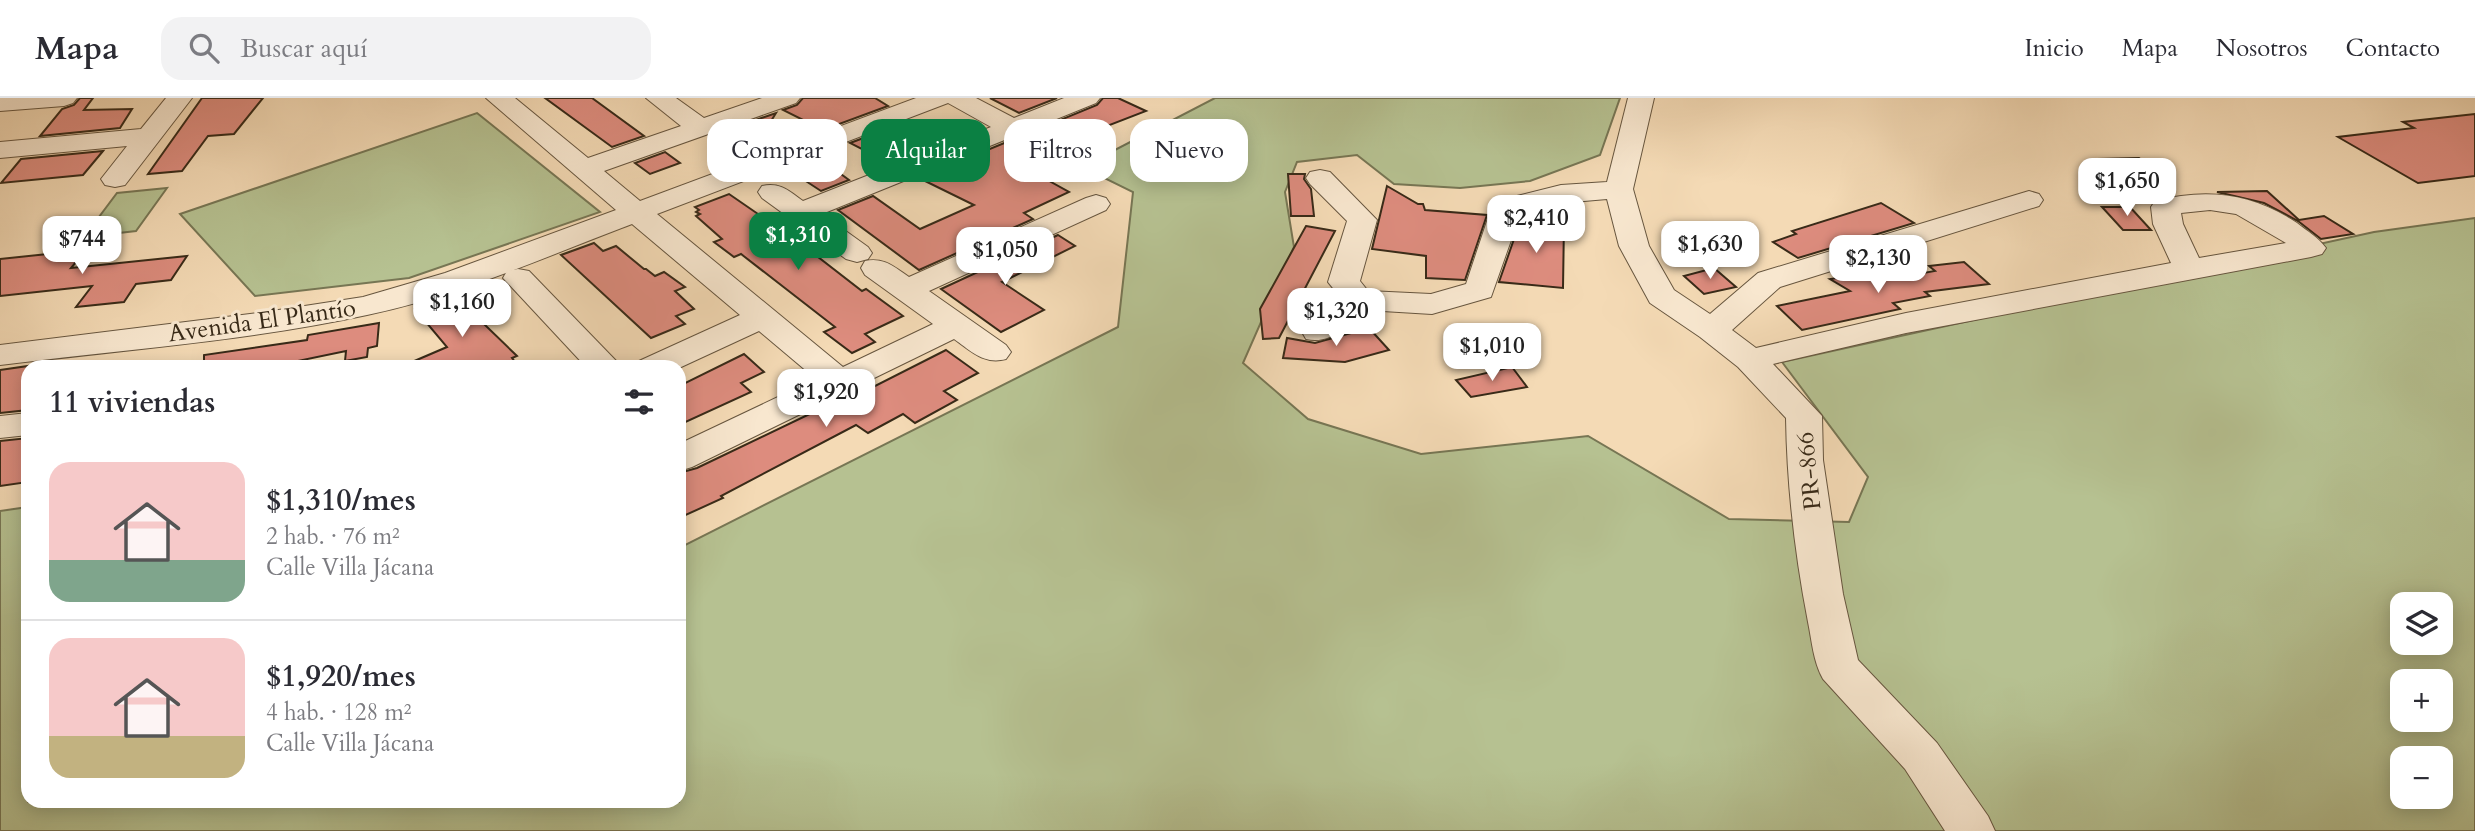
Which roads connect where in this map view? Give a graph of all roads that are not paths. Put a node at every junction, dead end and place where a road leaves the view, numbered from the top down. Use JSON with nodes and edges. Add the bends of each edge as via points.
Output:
{"nodes":[{"id":1,"x":64,"y":98,"type":"edge"},
{"id":2,"x":180,"y":98,"type":"edge"},
{"id":3,"x":499,"y":98,"type":"edge"},
{"id":4,"x":659,"y":98,"type":"edge"},
{"id":5,"x":787,"y":98,"type":"edge"},
{"id":6,"x":939,"y":98,"type":"edge"},
{"id":7,"x":957,"y":98,"type":"edge"},
{"id":8,"x":1087,"y":98,"type":"edge"},
{"id":9,"x":1641,"y":98,"type":"edge"},
{"id":10,"x":0,"y":103,"type":"edge"},
{"id":11,"x":1032,"y":119,"type":"edge"},
{"id":12,"x":1004,"y":123,"type":"edge"},
{"id":13,"x":701,"y":128,"type":"junction"},
{"id":14,"x":1004,"y":130,"type":"edge"},
{"id":15,"x":148,"y":136,"type":"junction"},
{"id":16,"x":0,"y":150,"type":"edge"},
{"id":17,"x":584,"y":169,"type":"junction"},
{"id":18,"x":1320,"y":178,"type":"dead end"},
{"id":19,"x":115,"y":179,"type":"dead end"},
{"id":20,"x":1619,"y":189,"type":"junction"},
{"id":21,"x":772,"y":192,"type":"dead end"},
{"id":22,"x":2029,"y":200,"type":"dead end"},
{"id":23,"x":1097,"y":204,"type":"dead end"},
{"id":24,"x":801,"y":212,"type":"junction"},
{"id":25,"x":647,"y":221,"type":"junction"},
{"id":26,"x":2189,"y":269,"type":"dead end"},
{"id":27,"x":518,"y":278,"type":"dead end"},
{"id":28,"x":907,"y":290,"type":"junction"},
{"id":29,"x":1359,"y":300,"type":"junction"},
{"id":30,"x":763,"y":317,"type":"junction"},
{"id":31,"x":956,"y":326,"type":"junction"},
{"id":32,"x":1712,"y":330,"type":"junction"},
{"id":33,"x":1318,"y":332,"type":"dead end"},
{"id":34,"x":994,"y":352,"type":"dead end"},
{"id":35,"x":0,"y":355,"type":"edge"},
{"id":36,"x":598,"y":360,"type":"edge"},
{"id":37,"x":669,"y":360,"type":"edge"},
{"id":38,"x":1750,"y":360,"type":"junction"},
{"id":39,"x":839,"y":381,"type":"junction"},
{"id":40,"x":21,"y":425,"type":"edge"},
{"id":41,"x":0,"y":427,"type":"edge"},
{"id":42,"x":686,"y":455,"type":"edge"},
{"id":43,"x":1971,"y":831,"type":"edge"}],
"edges":[{"from":1,"to":10,"type":"street"},
{"from":2,"to":15,"type":"street"},
{"from":3,"to":17,"type":"street"},
{"from":4,"to":13,"type":"street"},
{"from":5,"to":13,"type":"street"},
{"from":6,"to":25,"type":"street","name":"Avenida El Plantío"},
{"from":7,"to":12,"type":"street"},
{"from":8,"to":11,"type":"street"},
{"from":9,"to":20,"type":"street","name":"PR-866","number":"PR-866"},
{"from":13,"to":17,"type":"street"},
{"from":14,"to":24,"type":"street"},
{"from":15,"to":16,"type":"street"},
{"from":15,"to":19,"type":"street"},
{"from":17,"to":25,"type":"street"},
{"from":18,"to":29,"type":"street","via":[[1362,220],[1344,282]]},
{"from":20,"to":29,"type":"street","via":[[1561,194],[1511,206],[1480,290],[1432,303]]},
{"from":20,"to":32,"type":"street","name":"PR-866","number":"PR-866","via":[[1634,246],[1661,296]]},
{"from":21,"to":24,"type":"street"},
{"from":22,"to":32,"type":"street","via":[[1769,279]]},
{"from":23,"to":28,"type":"street"},
{"from":24,"to":28,"type":"street"},
{"from":25,"to":30,"type":"street"},
{"from":25,"to":35,"type":"street","name":"Avenida El Plantío","via":[[366,306]]},
{"from":26,"to":38,"type":"street","via":[[1906,323]]},
{"from":27,"to":36,"type":"street"},
{"from":28,"to":31,"type":"street"},
{"from":29,"to":33,"type":"street"},
{"from":30,"to":37,"type":"street"},
{"from":30,"to":39,"type":"street"},
{"from":31,"to":34,"type":"street"},
{"from":31,"to":39,"type":"street"},
{"from":32,"to":38,"type":"street","name":"PR-866","number":"PR-866"},
{"from":38,"to":43,"type":"street","name":"PR-866","number":"PR-866","via":[[1804,416],[1805,460],[1823,594],[1838,667],[1921,756]]},
{"from":39,"to":42,"type":"street"},
{"from":40,"to":41,"type":"street"}]}
